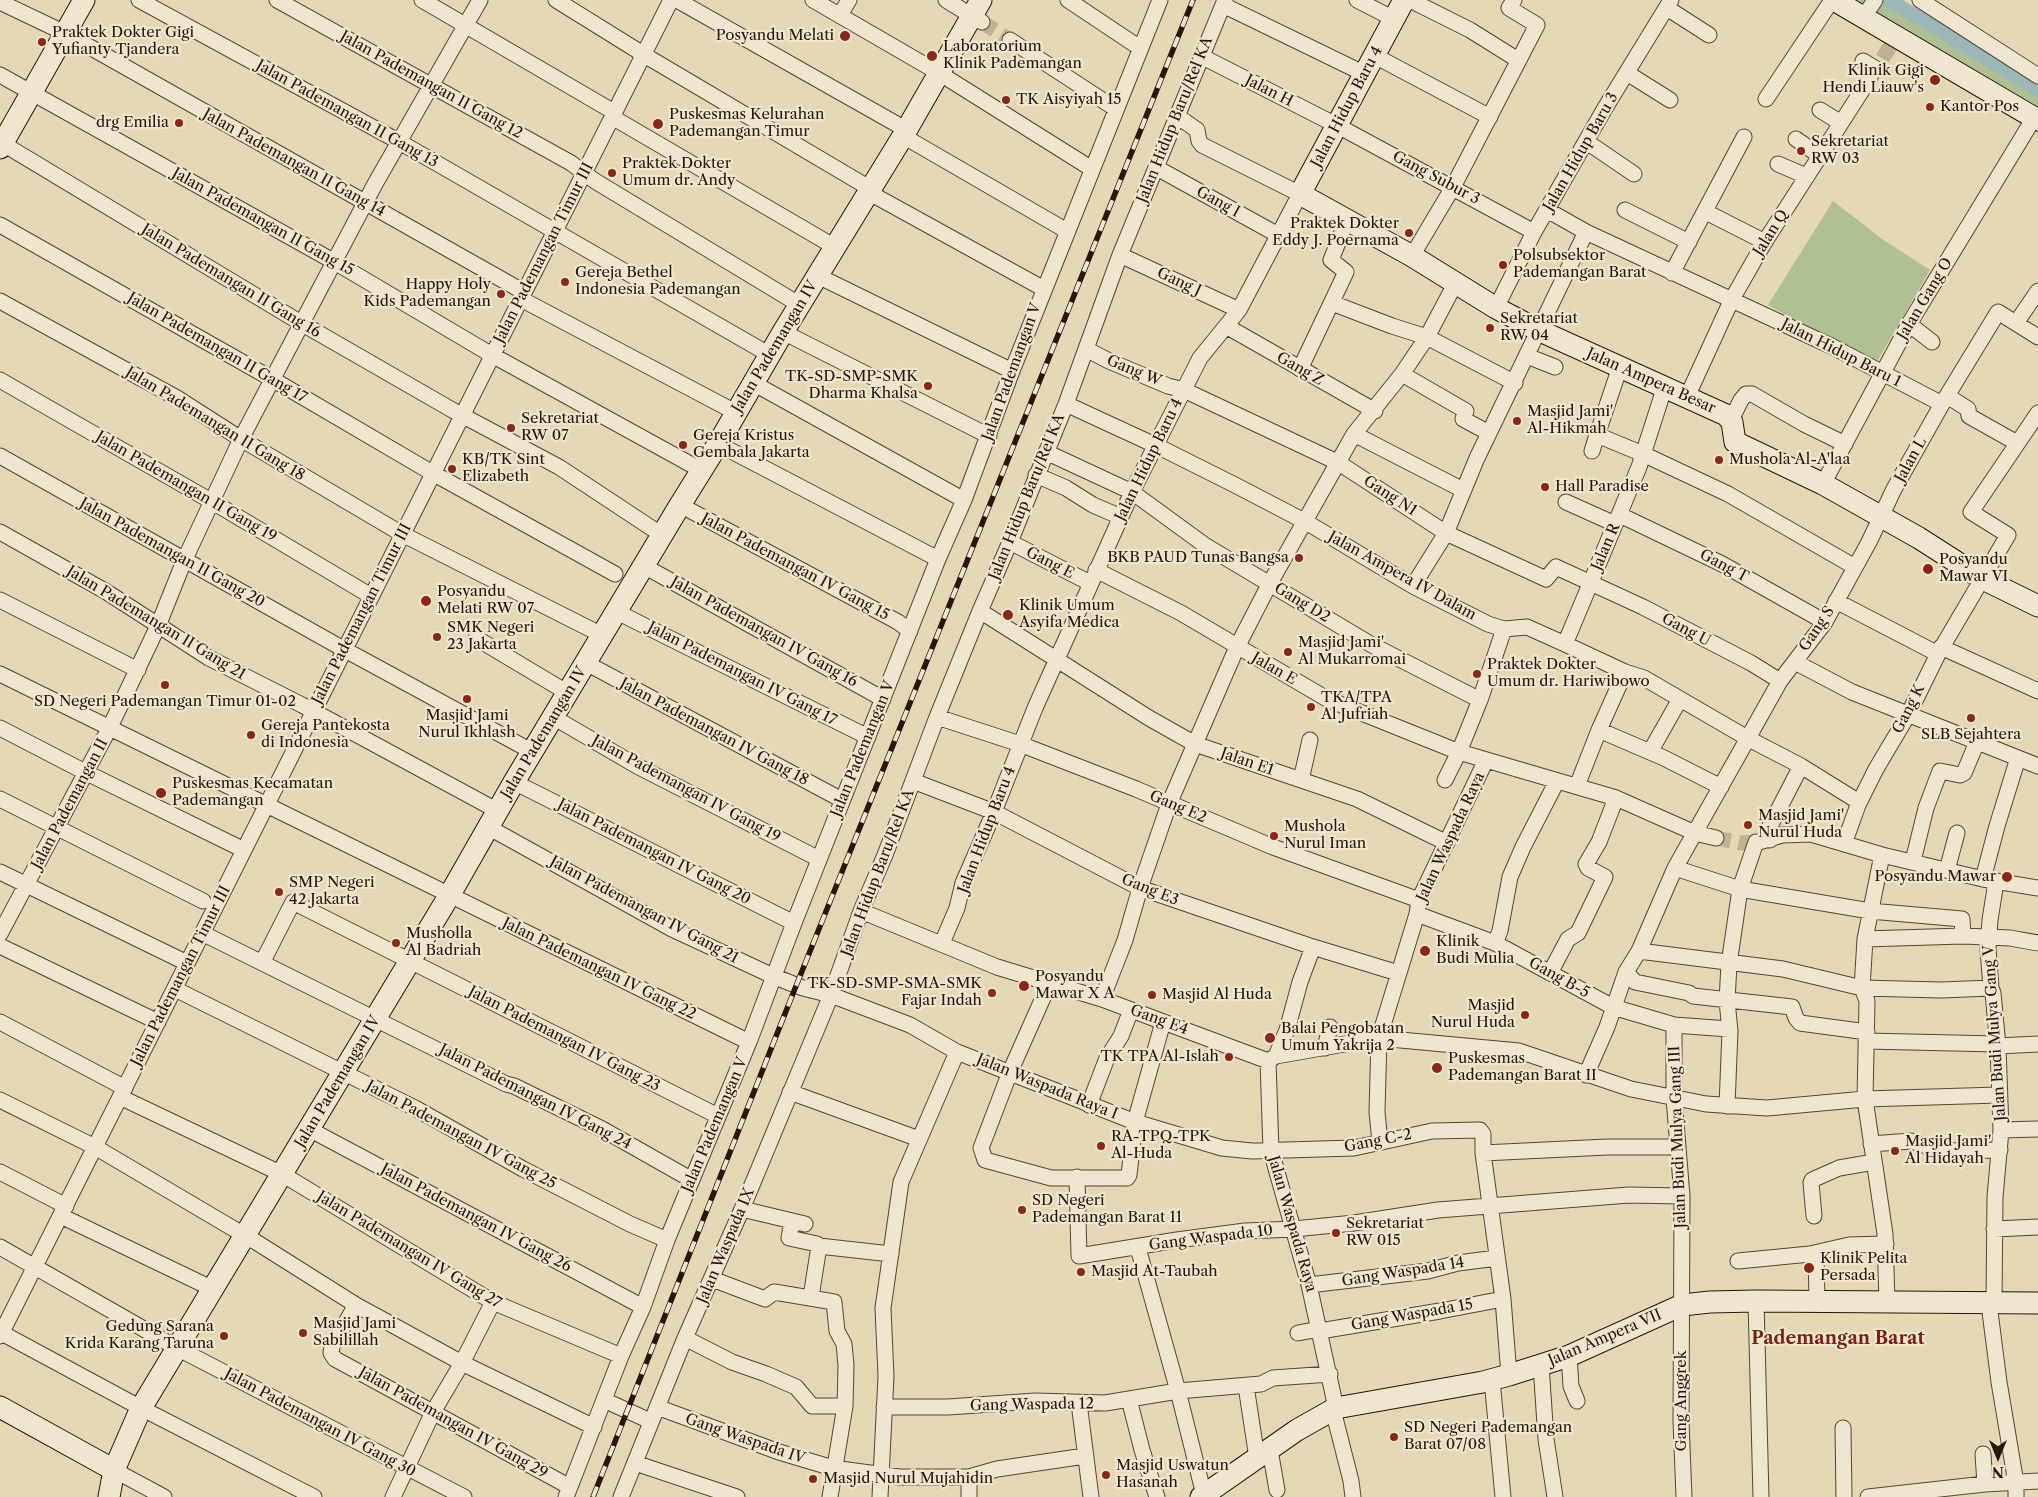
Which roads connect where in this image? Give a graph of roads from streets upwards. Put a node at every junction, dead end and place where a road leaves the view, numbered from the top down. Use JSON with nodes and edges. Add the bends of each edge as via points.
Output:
{"nodes":[{"id":1,"x":84,"y":0,"type":"edge"},
{"id":2,"x":139,"y":0,"type":"edge"},
{"id":3,"x":277,"y":0,"type":"edge"},
{"id":4,"x":422,"y":0,"type":"edge"},
{"id":5,"x":480,"y":0,"type":"edge"},
{"id":6,"x":556,"y":0,"type":"edge"},
{"id":7,"x":671,"y":0,"type":"edge"},
{"id":8,"x":677,"y":0,"type":"edge"},
{"id":9,"x":813,"y":0,"type":"edge"},
{"id":10,"x":849,"y":0,"type":"edge"},
{"id":11,"x":946,"y":0,"type":"edge"},
{"id":12,"x":1160,"y":0,"type":"edge"},
{"id":13,"x":1358,"y":0,"type":"edge"},
{"id":14,"x":1404,"y":0,"type":"edge"},
{"id":15,"x":1410,"y":0,"type":"edge"},
{"id":16,"x":1514,"y":0,"type":"edge"},
{"id":17,"x":1833,"y":0,"type":"edge"},
{"id":18,"x":1875,"y":0,"type":"edge"},
{"id":19,"x":1920,"y":0,"type":"edge"},
{"id":20,"x":1073,"y":1,"type":"edge"},
{"id":21,"x":0,"y":2,"type":"edge"},
{"id":22,"x":1224,"y":3,"type":"edge"},
{"id":23,"x":1669,"y":4,"type":"edge"},
{"id":24,"x":978,"y":12,"type":"edge"},
{"id":25,"x":840,"y":15,"type":"junction"},
{"id":26,"x":1864,"y":17,"type":"junction"},
{"id":27,"x":1394,"y":19,"type":"junction"},
{"id":28,"x":466,"y":24,"type":"junction"},
{"id":29,"x":65,"y":33,"type":"junction"},
{"id":30,"x":1709,"y":35,"type":"dead end"},
{"id":31,"x":1010,"y":40,"type":"tunnel mouth"},
{"id":32,"x":1140,"y":48,"type":"junction"},
{"id":33,"x":643,"y":54,"type":"junction"},
{"id":34,"x":1201,"y":56,"type":"junction"},
{"id":35,"x":1518,"y":60,"type":"junction"},
{"id":36,"x":1370,"y":65,"type":"junction"},
{"id":37,"x":1870,"y":69,"type":"tunnel mouth"},
{"id":38,"x":939,"y":73,"type":"junction"},
{"id":39,"x":1626,"y":73,"type":"junction"},
{"id":40,"x":0,"y":75,"type":"edge"},
{"id":41,"x":2038,"y":76,"type":"edge"},
{"id":42,"x":431,"y":85,"type":"junction"},
{"id":43,"x":32,"y":92,"type":"junction"},
{"id":44,"x":1766,"y":99,"type":"dead end"},
{"id":45,"x":1670,"y":100,"type":"dead end"},
{"id":46,"x":1116,"y":108,"type":"junction"},
{"id":47,"x":1820,"y":110,"type":"dead end"},
{"id":48,"x":613,"y":115,"type":"junction"},
{"id":49,"x":1178,"y":116,"type":"junction"},
{"id":50,"x":1490,"y":117,"type":"junction"},
{"id":51,"x":2036,"y":119,"type":"edge"},
{"id":52,"x":1842,"y":123,"type":"junction"},
{"id":53,"x":1338,"y":126,"type":"junction"},
{"id":54,"x":905,"y":133,"type":"junction"},
{"id":55,"x":1744,"y":137,"type":"dead end"},
{"id":56,"x":1796,"y":139,"type":"dead end"},
{"id":57,"x":398,"y":142,"type":"junction"},
{"id":58,"x":1587,"y":142,"type":"junction"},
{"id":59,"x":3,"y":146,"type":"edge"},
{"id":60,"x":1820,"y":156,"type":"junction"},
{"id":61,"x":1778,"y":164,"type":"dead end"},
{"id":62,"x":1157,"y":168,"type":"junction"},
{"id":63,"x":1092,"y":169,"type":"junction"},
{"id":64,"x":584,"y":174,"type":"junction"},
{"id":65,"x":1634,"y":174,"type":"dead end"},
{"id":66,"x":1806,"y":176,"type":"junction"},
{"id":67,"x":1453,"y":187,"type":"junction"},
{"id":68,"x":869,"y":190,"type":"junction"},
{"id":69,"x":1300,"y":194,"type":"junction"},
{"id":70,"x":365,"y":203,"type":"junction"},
{"id":71,"x":1547,"y":210,"type":"junction"},
{"id":72,"x":1625,"y":210,"type":"dead end"},
{"id":73,"x":1706,"y":212,"type":"junction"},
{"id":74,"x":1348,"y":220,"type":"junction"},
{"id":75,"x":0,"y":225,"type":"edge"},
{"id":76,"x":554,"y":231,"type":"junction"},
{"id":77,"x":1067,"y":231,"type":"junction"},
{"id":78,"x":1534,"y":232,"type":"junction"},
{"id":79,"x":1586,"y":232,"type":"junction"},
{"id":80,"x":1280,"y":236,"type":"junction"},
{"id":81,"x":1689,"y":242,"type":"junction"},
{"id":82,"x":1765,"y":242,"type":"junction"},
{"id":83,"x":835,"y":247,"type":"junction"},
{"id":84,"x":1120,"y":255,"type":"junction"},
{"id":85,"x":1412,"y":256,"type":"junction"},
{"id":86,"x":333,"y":261,"type":"junction"},
{"id":87,"x":1672,"y":273,"type":"junction"},
{"id":88,"x":818,"y":276,"type":"junction"},
{"id":89,"x":1455,"y":284,"type":"junction"},
{"id":90,"x":1044,"y":289,"type":"junction"},
{"id":91,"x":2038,"y":291,"type":"edge"},
{"id":92,"x":522,"y":295,"type":"junction"},
{"id":93,"x":0,"y":301,"type":"edge"},
{"id":94,"x":1731,"y":301,"type":"junction"},
{"id":95,"x":1332,"y":303,"type":"junction"},
{"id":96,"x":800,"y":305,"type":"junction"},
{"id":97,"x":1496,"y":308,"type":"junction"},
{"id":98,"x":1239,"y":310,"type":"junction"},
{"id":99,"x":301,"y":323,"type":"junction"},
{"id":100,"x":2016,"y":323,"type":"junction"},
{"id":101,"x":1908,"y":324,"type":"junction"},
{"id":102,"x":1226,"y":326,"type":"junction"},
{"id":103,"x":1538,"y":330,"type":"junction"},
{"id":104,"x":783,"y":332,"type":"junction"},
{"id":105,"x":1427,"y":337,"type":"junction"},
{"id":106,"x":2038,"y":337,"type":"edge"},
{"id":107,"x":1932,"y":342,"type":"dead end"},
{"id":108,"x":1086,"y":349,"type":"junction"},
{"id":109,"x":492,"y":355,"type":"junction"},
{"id":110,"x":770,"y":355,"type":"junction"},
{"id":111,"x":1527,"y":356,"type":"junction"},
{"id":112,"x":1555,"y":368,"type":"dead end"},
{"id":113,"x":1620,"y":368,"type":"junction"},
{"id":114,"x":1300,"y":369,"type":"junction"},
{"id":115,"x":1012,"y":371,"type":"junction"},
{"id":116,"x":1881,"y":373,"type":"junction"},
{"id":117,"x":1402,"y":374,"type":"junction"},
{"id":118,"x":272,"y":378,"type":"junction"},
{"id":119,"x":0,"y":380,"type":"edge"},
{"id":120,"x":754,"y":383,"type":"junction"},
{"id":121,"x":1515,"y":383,"type":"junction"},
{"id":122,"x":1665,"y":386,"type":"junction"},
{"id":123,"x":1184,"y":390,"type":"junction"},
{"id":124,"x":1687,"y":397,"type":"junction"},
{"id":125,"x":1944,"y":400,"type":"junction"},
{"id":126,"x":1066,"y":404,"type":"junction"},
{"id":127,"x":1375,"y":411,"type":"junction"},
{"id":128,"x":737,"y":413,"type":"junction"},
{"id":129,"x":2038,"y":413,"type":"edge"},
{"id":130,"x":462,"y":415,"type":"junction"},
{"id":131,"x":1731,"y":420,"type":"junction"},
{"id":132,"x":1489,"y":433,"type":"junction"},
{"id":133,"x":1354,"y":434,"type":"junction"},
{"id":134,"x":1597,"y":435,"type":"junction"},
{"id":135,"x":989,"y":436,"type":"junction"},
{"id":136,"x":241,"y":439,"type":"junction"},
{"id":137,"x":2017,"y":443,"type":"junction"},
{"id":138,"x":718,"y":444,"type":"junction"},
{"id":139,"x":1845,"y":444,"type":"junction"},
{"id":140,"x":1157,"y":446,"type":"junction"},
{"id":141,"x":1592,"y":451,"type":"dead end"},
{"id":142,"x":1046,"y":452,"type":"junction"},
{"id":143,"x":1643,"y":454,"type":"junction"},
{"id":144,"x":0,"y":456,"type":"edge"},
{"id":145,"x":1339,"y":463,"type":"junction"},
{"id":146,"x":701,"y":470,"type":"junction"},
{"id":147,"x":433,"y":473,"type":"junction"},
{"id":148,"x":1036,"y":475,"type":"junction"},
{"id":149,"x":1823,"y":484,"type":"junction"},
{"id":150,"x":1464,"y":490,"type":"junction"},
{"id":151,"x":1132,"y":492,"type":"junction"},
{"id":152,"x":964,"y":500,"type":"junction"},
{"id":153,"x":211,"y":501,"type":"junction"},
{"id":154,"x":1566,"y":502,"type":"dead end"},
{"id":155,"x":680,"y":505,"type":"junction"},
{"id":156,"x":1121,"y":516,"type":"junction"},
{"id":157,"x":1880,"y":516,"type":"junction"},
{"id":158,"x":1618,"y":520,"type":"junction"},
{"id":159,"x":1306,"y":522,"type":"junction"},
{"id":160,"x":0,"y":532,"type":"edge"},
{"id":161,"x":1446,"y":533,"type":"junction"},
{"id":162,"x":402,"y":534,"type":"junction"},
{"id":163,"x":662,"y":535,"type":"junction"},
{"id":164,"x":1010,"y":542,"type":"junction"},
{"id":165,"x":938,"y":559,"type":"junction"},
{"id":166,"x":184,"y":561,"type":"junction"},
{"id":167,"x":644,"y":566,"type":"junction"},
{"id":168,"x":1855,"y":567,"type":"junction"},
{"id":169,"x":615,"y":574,"type":"dead end"},
{"id":170,"x":1093,"y":576,"type":"junction"},
{"id":171,"x":1983,"y":579,"type":"junction"},
{"id":172,"x":1270,"y":583,"type":"junction"},
{"id":173,"x":1590,"y":584,"type":"junction"},
{"id":174,"x":1413,"y":586,"type":"junction"},
{"id":175,"x":372,"y":596,"type":"junction"},
{"id":176,"x":0,"y":600,"type":"edge"},
{"id":177,"x":1836,"y":601,"type":"junction"},
{"id":178,"x":2038,"y":606,"type":"edge"},
{"id":179,"x":980,"y":611,"type":"junction"},
{"id":180,"x":617,"y":612,"type":"junction"},
{"id":181,"x":1825,"y":622,"type":"junction"},
{"id":182,"x":158,"y":626,"type":"junction"},
{"id":183,"x":1504,"y":629,"type":"junction"},
{"id":184,"x":910,"y":631,"type":"junction"},
{"id":185,"x":602,"y":635,"type":"junction"},
{"id":186,"x":476,"y":638,"type":"dead end"},
{"id":187,"x":1565,"y":644,"type":"junction"},
{"id":188,"x":1237,"y":647,"type":"junction"},
{"id":189,"x":344,"y":650,"type":"junction"},
{"id":190,"x":1940,"y":651,"type":"junction"},
{"id":191,"x":1057,"y":660,"type":"junction"},
{"id":192,"x":1795,"y":662,"type":"junction"},
{"id":193,"x":586,"y":663,"type":"junction"},
{"id":194,"x":138,"y":670,"type":"junction"},
{"id":195,"x":1626,"y":672,"type":"junction"},
{"id":196,"x":0,"y":674,"type":"edge"},
{"id":197,"x":1780,"y":681,"type":"junction"},
{"id":198,"x":2038,"y":691,"type":"edge"},
{"id":199,"x":568,"y":693,"type":"junction"},
{"id":200,"x":883,"y":698,"type":"junction"},
{"id":201,"x":1680,"y":699,"type":"junction"},
{"id":202,"x":1480,"y":700,"type":"junction"},
{"id":203,"x":314,"y":712,"type":"junction"},
{"id":204,"x":1908,"y":715,"type":"junction"},
{"id":205,"x":553,"y":717,"type":"junction"},
{"id":206,"x":937,"y":717,"type":"junction"},
{"id":207,"x":0,"y":728,"type":"edge"},
{"id":208,"x":110,"y":728,"type":"junction"},
{"id":209,"x":1599,"y":730,"type":"junction"},
{"id":210,"x":868,"y":737,"type":"junction"},
{"id":211,"x":1748,"y":739,"type":"junction"},
{"id":212,"x":1310,"y":740,"type":"dead end"},
{"id":213,"x":1977,"y":742,"type":"junction"},
{"id":214,"x":1020,"y":744,"type":"junction"},
{"id":215,"x":1194,"y":744,"type":"junction"},
{"id":216,"x":534,"y":752,"type":"junction"},
{"id":217,"x":1459,"y":752,"type":"junction"},
{"id":218,"x":1650,"y":752,"type":"junction"},
{"id":219,"x":2018,"y":758,"type":"junction"},
{"id":220,"x":1486,"y":760,"type":"junction"},
{"id":221,"x":1801,"y":766,"type":"junction"},
{"id":222,"x":2038,"y":766,"type":"edge"},
{"id":223,"x":85,"y":772,"type":"junction"},
{"id":224,"x":1301,"y":780,"type":"junction"},
{"id":225,"x":1445,"y":780,"type":"dead end"},
{"id":226,"x":1557,"y":780,"type":"junction"},
{"id":227,"x":913,"y":781,"type":"junction"},
{"id":228,"x":514,"y":782,"type":"junction"},
{"id":229,"x":1577,"y":786,"type":"junction"},
{"id":230,"x":1721,"y":787,"type":"junction"},
{"id":231,"x":1616,"y":798,"type":"junction"},
{"id":232,"x":0,"y":799,"type":"edge"},
{"id":233,"x":842,"y":800,"type":"junction"},
{"id":234,"x":1859,"y":802,"type":"junction"},
{"id":235,"x":1169,"y":804,"type":"junction"},
{"id":236,"x":266,"y":806,"type":"junction"},
{"id":237,"x":994,"y":812,"type":"junction"},
{"id":238,"x":493,"y":819,"type":"junction"},
{"id":239,"x":58,"y":827,"type":"junction"},
{"id":240,"x":1695,"y":832,"type":"junction"},
{"id":241,"x":1957,"y":833,"type":"dead end"},
{"id":242,"x":1716,"y":838,"type":"tunnel mouth"},
{"id":243,"x":1762,"y":841,"type":"junction"},
{"id":244,"x":1447,"y":843,"type":"junction"},
{"id":245,"x":1844,"y":844,"type":"junction"},
{"id":246,"x":244,"y":850,"type":"junction"},
{"id":247,"x":1882,"y":855,"type":"junction"},
{"id":248,"x":819,"y":859,"type":"junction"},
{"id":249,"x":1912,"y":862,"type":"junction"},
{"id":250,"x":1676,"y":868,"type":"junction"},
{"id":251,"x":1947,"y":870,"type":"junction"},
{"id":252,"x":0,"y":872,"type":"edge"},
{"id":253,"x":1989,"y":880,"type":"junction"},
{"id":254,"x":26,"y":886,"type":"junction"},
{"id":255,"x":1140,"y":888,"type":"junction"},
{"id":256,"x":2038,"y":888,"type":"edge"},
{"id":257,"x":1740,"y":889,"type":"junction"},
{"id":258,"x":449,"y":896,"type":"junction"},
{"id":259,"x":203,"y":901,"type":"dead end"},
{"id":260,"x":1418,"y":907,"type":"junction"},
{"id":261,"x":862,"y":911,"type":"junction"},
{"id":262,"x":1870,"y":911,"type":"junction"},
{"id":263,"x":794,"y":923,"type":"junction"},
{"id":264,"x":202,"y":933,"type":"junction"},
{"id":265,"x":0,"y":934,"type":"edge"},
{"id":266,"x":1963,"y":936,"type":"junction"},
{"id":267,"x":1989,"y":938,"type":"junction"},
{"id":268,"x":1865,"y":939,"type":"junction"},
{"id":269,"x":942,"y":943,"type":"junction"},
{"id":270,"x":1495,"y":943,"type":"junction"},
{"id":271,"x":2038,"y":943,"type":"edge"},
{"id":272,"x":0,"y":946,"type":"edge"},
{"id":273,"x":1313,"y":947,"type":"junction"},
{"id":274,"x":1638,"y":951,"type":"junction"},
{"id":275,"x":410,"y":961,"type":"junction"},
{"id":276,"x":187,"y":963,"type":"junction"},
{"id":277,"x":262,"y":963,"type":"junction"},
{"id":278,"x":1729,"y":964,"type":"junction"},
{"id":279,"x":1626,"y":972,"type":"junction"},
{"id":280,"x":1398,"y":973,"type":"junction"},
{"id":281,"x":1550,"y":973,"type":"junction"},
{"id":282,"x":773,"y":976,"type":"junction"},
{"id":283,"x":1050,"y":982,"type":"junction"},
{"id":284,"x":1862,"y":988,"type":"junction"},
{"id":285,"x":1991,"y":988,"type":"junction"},
{"id":286,"x":175,"y":989,"type":"junction"},
{"id":287,"x":831,"y":995,"type":"junction"},
{"id":288,"x":1102,"y":999,"type":"junction"},
{"id":289,"x":1728,"y":1000,"type":"junction"},
{"id":290,"x":1613,"y":1007,"type":"junction"},
{"id":291,"x":1132,"y":1010,"type":"junction"},
{"id":292,"x":376,"y":1018,"type":"junction"},
{"id":293,"x":0,"y":1022,"type":"edge"},
{"id":294,"x":158,"y":1022,"type":"junction"},
{"id":295,"x":1163,"y":1022,"type":"junction"},
{"id":296,"x":1674,"y":1025,"type":"junction"},
{"id":297,"x":1330,"y":1027,"type":"dead end"},
{"id":298,"x":1730,"y":1029,"type":"junction"},
{"id":299,"x":1867,"y":1036,"type":"junction"},
{"id":300,"x":1379,"y":1038,"type":"junction"},
{"id":301,"x":749,"y":1042,"type":"junction"},
{"id":302,"x":2038,"y":1044,"type":"edge"},
{"id":303,"x":1998,"y":1045,"type":"junction"},
{"id":304,"x":1325,"y":1048,"type":"junction"},
{"id":305,"x":957,"y":1052,"type":"junction"},
{"id":306,"x":1272,"y":1058,"type":"junction"},
{"id":307,"x":343,"y":1072,"type":"junction"},
{"id":308,"x":1010,"y":1072,"type":"junction"},
{"id":309,"x":1586,"y":1075,"type":"junction"},
{"id":310,"x":122,"y":1092,"type":"junction"},
{"id":311,"x":790,"y":1092,"type":"junction"},
{"id":312,"x":2000,"y":1094,"type":"junction"},
{"id":313,"x":1674,"y":1098,"type":"junction"},
{"id":314,"x":1865,"y":1099,"type":"junction"},
{"id":315,"x":0,"y":1100,"type":"edge"},
{"id":316,"x":1089,"y":1105,"type":"junction"},
{"id":317,"x":1727,"y":1106,"type":"junction"},
{"id":318,"x":718,"y":1116,"type":"junction"},
{"id":319,"x":1135,"y":1122,"type":"junction"},
{"id":320,"x":309,"y":1129,"type":"junction"},
{"id":321,"x":2038,"y":1129,"type":"edge"},
{"id":322,"x":2001,"y":1130,"type":"junction"},
{"id":323,"x":919,"y":1138,"type":"junction"},
{"id":324,"x":1380,"y":1142,"type":"junction"},
{"id":325,"x":1871,"y":1144,"type":"junction"},
{"id":326,"x":95,"y":1147,"type":"junction"},
{"id":327,"x":1678,"y":1147,"type":"junction"},
{"id":328,"x":2000,"y":1150,"type":"junction"},
{"id":329,"x":1271,"y":1151,"type":"junction"},
{"id":330,"x":1483,"y":1153,"type":"junction"},
{"id":331,"x":1874,"y":1162,"type":"junction"},
{"id":332,"x":0,"y":1172,"type":"edge"},
{"id":333,"x":282,"y":1174,"type":"junction"},
{"id":334,"x":1077,"y":1177,"type":"junction"},
{"id":335,"x":692,"y":1180,"type":"junction"},
{"id":336,"x":1682,"y":1196,"type":"junction"},
{"id":337,"x":1492,"y":1207,"type":"junction"},
{"id":338,"x":742,"y":1209,"type":"junction"},
{"id":339,"x":63,"y":1211,"type":"junction"},
{"id":340,"x":1814,"y":1216,"type":"dead end"},
{"id":341,"x":2038,"y":1227,"type":"edge"},
{"id":342,"x":1294,"y":1229,"type":"junction"},
{"id":343,"x":1994,"y":1229,"type":"junction"},
{"id":344,"x":245,"y":1235,"type":"junction"},
{"id":345,"x":667,"y":1240,"type":"junction"},
{"id":346,"x":1886,"y":1244,"type":"junction"},
{"id":347,"x":818,"y":1246,"type":"junction"},
{"id":348,"x":0,"y":1247,"type":"edge"},
{"id":349,"x":1138,"y":1248,"type":"junction"},
{"id":350,"x":1816,"y":1253,"type":"junction"},
{"id":351,"x":891,"y":1254,"type":"junction"},
{"id":352,"x":1497,"y":1258,"type":"junction"},
{"id":353,"x":1738,"y":1261,"type":"dead end"},
{"id":354,"x":36,"y":1266,"type":"junction"},
{"id":355,"x":712,"y":1279,"type":"junction"},
{"id":356,"x":1309,"y":1285,"type":"junction"},
{"id":357,"x":213,"y":1289,"type":"junction"},
{"id":358,"x":811,"y":1297,"type":"junction"},
{"id":359,"x":1503,"y":1299,"type":"junction"},
{"id":360,"x":1756,"y":1301,"type":"junction"},
{"id":361,"x":493,"y":1302,"type":"junction"},
{"id":362,"x":1817,"y":1302,"type":"junction"},
{"id":363,"x":1887,"y":1303,"type":"junction"},
{"id":364,"x":1992,"y":1304,"type":"junction"},
{"id":365,"x":2038,"y":1304,"type":"edge"},
{"id":366,"x":1682,"y":1305,"type":"junction"},
{"id":367,"x":356,"y":1306,"type":"junction"},
{"id":368,"x":643,"y":1307,"type":"junction"},
{"id":369,"x":1320,"y":1330,"type":"junction"},
{"id":370,"x":1298,"y":1333,"type":"dead end"},
{"id":371,"x":1,"y":1334,"type":"edge"},
{"id":372,"x":685,"y":1338,"type":"junction"},
{"id":373,"x":177,"y":1348,"type":"junction"},
{"id":374,"x":621,"y":1356,"type":"junction"},
{"id":375,"x":1569,"y":1356,"type":"junction"},
{"id":376,"x":462,"y":1363,"type":"junction"},
{"id":377,"x":1541,"y":1365,"type":"junction"},
{"id":378,"x":1330,"y":1374,"type":"junction"},
{"id":379,"x":1500,"y":1377,"type":"junction"},
{"id":380,"x":1246,"y":1386,"type":"junction"},
{"id":381,"x":1178,"y":1391,"type":"junction"},
{"id":382,"x":604,"y":1400,"type":"junction"},
{"id":383,"x":1130,"y":1400,"type":"junction"},
{"id":384,"x":1577,"y":1402,"type":"dead end"},
{"id":385,"x":1079,"y":1404,"type":"junction"},
{"id":386,"x":845,"y":1406,"type":"junction"},
{"id":387,"x":0,"y":1407,"type":"edge"},
{"id":388,"x":884,"y":1407,"type":"junction"},
{"id":389,"x":141,"y":1408,"type":"junction"},
{"id":390,"x":1335,"y":1409,"type":"junction"},
{"id":391,"x":433,"y":1412,"type":"junction"},
{"id":392,"x":653,"y":1414,"type":"junction"},
{"id":393,"x":594,"y":1427,"type":"junction"},
{"id":394,"x":1843,"y":1428,"type":"dead end"},
{"id":395,"x":1263,"y":1454,"type":"junction"},
{"id":396,"x":1983,"y":1454,"type":"dead end"},
{"id":397,"x":1085,"y":1456,"type":"junction"},
{"id":398,"x":635,"y":1463,"type":"junction"},
{"id":399,"x":407,"y":1468,"type":"junction"},
{"id":400,"x":833,"y":1468,"type":"junction"},
{"id":401,"x":114,"y":1470,"type":"junction"},
{"id":402,"x":880,"y":1473,"type":"junction"},
{"id":403,"x":969,"y":1477,"type":"junction"},
{"id":404,"x":2038,"y":1481,"type":"edge"},
{"id":405,"x":1985,"y":1484,"type":"junction"},
{"id":406,"x":1277,"y":1490,"type":"dead end"},
{"id":407,"x":2016,"y":1490,"type":"edge"},
{"id":408,"x":568,"y":1492,"type":"edge"},
{"id":409,"x":1209,"y":1494,"type":"edge"},
{"id":410,"x":1921,"y":1494,"type":"edge"},
{"id":411,"x":109,"y":1497,"type":"edge"},
{"id":412,"x":164,"y":1497,"type":"edge"},
{"id":413,"x":314,"y":1497,"type":"edge"},
{"id":414,"x":393,"y":1497,"type":"edge"},
{"id":415,"x":464,"y":1497,"type":"edge"},
{"id":416,"x":621,"y":1497,"type":"edge"},
{"id":417,"x":737,"y":1497,"type":"edge"},
{"id":418,"x":830,"y":1497,"type":"edge"},
{"id":419,"x":880,"y":1497,"type":"edge"},
{"id":420,"x":969,"y":1497,"type":"edge"},
{"id":421,"x":1091,"y":1497,"type":"edge"},
{"id":422,"x":1157,"y":1497,"type":"edge"},
{"id":423,"x":1353,"y":1497,"type":"edge"},
{"id":424,"x":1503,"y":1497,"type":"edge"},
{"id":425,"x":1555,"y":1497,"type":"edge"},
{"id":426,"x":1684,"y":1497,"type":"edge"},
{"id":427,"x":1761,"y":1497,"type":"edge"},
{"id":428,"x":1844,"y":1497,"type":"edge"},
{"id":429,"x":1868,"y":1497,"type":"edge"}],
"edges":[{"from":1,"to":29,"type":"street"},
{"from":2,"to":57,"type":"street","name":"Jalan Pademangan II Gang 13"},
{"from":3,"to":42,"type":"street","name":"Jalan Pademangan II Gang 12"},
{"from":4,"to":28,"type":"street"},
{"from":5,"to":28,"type":"street"},
{"from":6,"to":33,"type":"street"},
{"from":7,"to":33,"type":"street","name":"Jalan Pademangan Timur III"},
{"from":8,"to":54,"type":"street"},
{"from":9,"to":25,"type":"street"},
{"from":10,"to":25,"type":"street"},
{"from":11,"to":24,"type":"street"},
{"from":12,"to":32,"type":"street","name":"Jalan Pademangan V"},
{"from":13,"to":27,"type":"street"},
{"from":14,"to":27,"type":"street","name":"Jalan Hidup Baru 4"},
{"from":15,"to":35,"type":"street","via":[[1470,30]]},
{"from":16,"to":35,"type":"street","via":[[1509,8],[1537,24]]},
{"from":17,"to":26,"type":"street"},
{"from":17,"to":44,"type":"street"},
{"from":18,"to":26,"type":"street"},
{"from":19,"to":41,"type":"street"},
{"from":20,"to":32,"type":"street"},
{"from":21,"to":29,"type":"street","name":"Jalan Pademangan II Gang 14"},
{"from":22,"to":34,"type":"street","name":"Jalan Hidup Baru/Rel KA"},
{"from":22,"to":36,"type":"street"},
{"from":23,"to":30,"type":"street"},
{"from":23,"to":39,"type":"street","name":"Jalan Hidup Baru 3"},
{"from":24,"to":38,"type":"street","name":"Jalan Pademangan IV"},
{"from":25,"to":38,"type":"street"},
{"from":26,"to":51,"type":"street","via":[[1894,41]]},
{"from":27,"to":36,"type":"street","name":"Jalan Hidup Baru 4"},
{"from":28,"to":42,"type":"street"},
{"from":28,"to":48,"type":"street"},
{"from":29,"to":43,"type":"street"},
{"from":29,"to":70,"type":"street","name":"Jalan Pademangan II Gang 14"},
{"from":31,"to":46,"type":"street"},
{"from":32,"to":46,"type":"street","name":"Jalan Pademangan V"},
{"from":33,"to":48,"type":"street","name":"Jalan Pademangan Timur III"},
{"from":33,"to":68,"type":"street"},
{"from":34,"to":49,"type":"street","name":"Jalan Hidup Baru/Rel KA"},
{"from":34,"to":53,"type":"street","name":"Jalan H"},
{"from":35,"to":50,"type":"street"},
{"from":36,"to":50,"type":"street"},
{"from":36,"to":53,"type":"street","name":"Jalan Hidup Baru 4"},
{"from":37,"to":52,"type":"street","name":"Jalan Q"},
{"from":38,"to":54,"type":"street","name":"Jalan Pademangan IV"},
{"from":38,"to":63,"type":"street"},
{"from":39,"to":45,"type":"street"},
{"from":39,"to":58,"type":"street","name":"Jalan Hidup Baru 3"},
{"from":40,"to":43,"type":"street","name":"Jalan Pademangan II Gang 15"},
{"from":42,"to":57,"type":"street"},
{"from":42,"to":64,"type":"street","name":"Jalan Pademangan II Gang 12","via":[[571,163]]},
{"from":43,"to":59,"type":"street"},
{"from":43,"to":86,"type":"street","name":"Jalan Pademangan II Gang 15"},
{"from":46,"to":63,"type":"street","name":"Jalan Pademangan V"},
{"from":47,"to":52,"type":"street"},
{"from":48,"to":64,"type":"street","name":"Jalan Pademangan Timur III"},
{"from":48,"to":83,"type":"street"},
{"from":49,"to":62,"type":"street","name":"Jalan Hidup Baru/Rel KA"},
{"from":49,"to":69,"type":"street","via":[[1197,130],[1198,141],[1202,145]]},
{"from":50,"to":67,"type":"street"},
{"from":51,"to":101,"type":"street","name":"Jalan Gang O"},
{"from":52,"to":60,"type":"street","name":"Jalan Q"},
{"from":53,"to":67,"type":"street","name":"Gang Subur 3"},
{"from":53,"to":69,"type":"street","name":"Jalan Hidup Baru 4"},
{"from":54,"to":68,"type":"street","name":"Jalan Pademangan IV"},
{"from":54,"to":77,"type":"street"},
{"from":55,"to":73,"type":"street"},
{"from":56,"to":60,"type":"street"},
{"from":57,"to":70,"type":"street"},
{"from":57,"to":76,"type":"street","name":"Jalan Pademangan II Gang 13"},
{"from":58,"to":65,"type":"street"},
{"from":58,"to":71,"type":"street","name":"Jalan Hidup Baru 3"},
{"from":59,"to":99,"type":"street","name":"Jalan Pademangan II Gang 16"},
{"from":60,"to":66,"type":"street","name":"Jalan Q"},
{"from":61,"to":66,"type":"street"},
{"from":62,"to":80,"type":"street","name":"Gang I"},
{"from":62,"to":84,"type":"street","name":"Jalan Hidup Baru/Rel KA"},
{"from":63,"to":77,"type":"street","name":"Jalan Pademangan V"},
{"from":64,"to":76,"type":"street","name":"Jalan Pademangan Timur III"},
{"from":64,"to":96,"type":"street","name":"Jalan Pademangan II Gang 12"},
{"from":66,"to":82,"type":"street","name":"Jalan Q"},
{"from":67,"to":78,"type":"street","name":"Gang Subur 3"},
{"from":67,"to":85,"type":"street"},
{"from":68,"to":83,"type":"street","name":"Jalan Pademangan IV"},
{"from":68,"to":90,"type":"street"},
{"from":69,"to":74,"type":"street","name":"Jalan Ampera Besar"},
{"from":69,"to":80,"type":"street","name":"Jalan Hidup Baru 4"},
{"from":70,"to":86,"type":"street"},
{"from":70,"to":92,"type":"street","name":"Jalan Pademangan II Gang 14"},
{"from":71,"to":78,"type":"street","name":"Jalan Hidup Baru 3"},
{"from":71,"to":79,"type":"street","name":"Jalan Hidup Baru 1"},
{"from":72,"to":81,"type":"street"},
{"from":73,"to":81,"type":"street"},
{"from":73,"to":82,"type":"street"},
{"from":74,"to":85,"type":"street","name":"Jalan Ampera Besar"},
{"from":74,"to":95,"type":"street","via":[[1331,260],[1346,271]]},
{"from":75,"to":118,"type":"street","name":"Jalan Pademangan II Gang 17"},
{"from":76,"to":92,"type":"street","name":"Jalan Pademangan Timur III"},
{"from":76,"to":110,"type":"street","name":"Jalan Pademangan II Gang 13"},
{"from":77,"to":90,"type":"street","name":"Jalan Pademangan V"},
{"from":78,"to":97,"type":"street","name":"Jalan Hidup Baru 3"},
{"from":79,"to":87,"type":"street","name":"Jalan Hidup Baru 1"},
{"from":79,"to":103,"type":"street"},
{"from":80,"to":98,"type":"street","name":"Jalan Hidup Baru 4"},
{"from":81,"to":87,"type":"street"},
{"from":82,"to":94,"type":"street","name":"Jalan Q"},
{"from":83,"to":88,"type":"street","name":"Jalan Pademangan IV"},
{"from":84,"to":98,"type":"street","name":"Gang J"},
{"from":84,"to":108,"type":"street","name":"Jalan Hidup Baru/Rel KA"},
{"from":85,"to":89,"type":"street","name":"Jalan Ampera Besar"},
{"from":86,"to":99,"type":"street"},
{"from":86,"to":109,"type":"street","name":"Jalan Pademangan II Gang 15"},
{"from":87,"to":94,"type":"street","name":"Jalan Hidup Baru 1"},
{"from":88,"to":96,"type":"street","name":"Jalan Pademangan IV"},
{"from":88,"to":115,"type":"street"},
{"from":89,"to":97,"type":"street","name":"Jalan Ampera Besar"},
{"from":89,"to":105,"type":"street"},
{"from":90,"to":115,"type":"street","name":"Jalan Pademangan V"},
{"from":91,"to":100,"type":"street"},
{"from":92,"to":109,"type":"street","name":"Jalan Pademangan Timur III"},
{"from":92,"to":128,"type":"street","name":"Jalan Pademangan II Gang 14"},
{"from":93,"to":136,"type":"street","name":"Jalan Pademangan II Gang 18","via":[[177,398]]},
{"from":94,"to":116,"type":"street","name":"Jalan Hidup Baru 1","via":[[1833,347]]},
{"from":94,"to":124,"type":"street","name":"Jalan Q"},
{"from":95,"to":105,"type":"street"},
{"from":95,"to":114,"type":"street"},
{"from":96,"to":104,"type":"street","name":"Jalan Pademangan IV"},
{"from":97,"to":103,"type":"street","name":"Jalan Ampera Besar"},
{"from":98,"to":102,"type":"street","name":"Jalan Hidup Baru 4"},
{"from":99,"to":118,"type":"street"},
{"from":99,"to":130,"type":"street","name":"Jalan Pademangan II Gang 16"},
{"from":100,"to":106,"type":"street"},
{"from":100,"to":125,"type":"street","via":[[1998,312]]},
{"from":101,"to":107,"type":"street"},
{"from":101,"to":116,"type":"street","name":"Jalan Gang O"},
{"from":102,"to":114,"type":"street","name":"Gang Z"},
{"from":102,"to":123,"type":"street","name":"Jalan Hidup Baru 4","via":[[1200,358]]},
{"from":103,"to":111,"type":"street"},
{"from":103,"to":113,"type":"street","name":"Jalan Ampera Besar"},
{"from":104,"to":110,"type":"street","name":"Jalan Pademangan IV"},
{"from":104,"to":135,"type":"street"},
{"from":105,"to":117,"type":"street"},
{"from":105,"to":121,"type":"street"},
{"from":108,"to":123,"type":"street","name":"Gang W"},
{"from":108,"to":126,"type":"street","name":"Jalan Hidup Baru/Rel KA"},
{"from":109,"to":130,"type":"street","name":"Jalan Pademangan Timur III"},
{"from":109,"to":146,"type":"street","name":"Jalan Pademangan II Gang 15"},
{"from":110,"to":120,"type":"street","name":"Jalan Pademangan IV"},
{"from":111,"to":112,"type":"street"},
{"from":111,"to":121,"type":"street"},
{"from":113,"to":122,"type":"street","name":"Jalan Ampera Besar"},
{"from":113,"to":134,"type":"street"},
{"from":114,"to":127,"type":"street","name":"Gang Z"},
{"from":115,"to":135,"type":"street","name":"Jalan Pademangan V"},
{"from":116,"to":125,"type":"street","name":"Jalan Hidup Baru 1"},
{"from":116,"to":139,"type":"street","name":"Jalan Gang O"},
{"from":117,"to":127,"type":"street"},
{"from":117,"to":132,"type":"street","via":[[1466,411],[1464,420]]},
{"from":118,"to":136,"type":"street"},
{"from":118,"to":147,"type":"street","name":"Jalan Pademangan II Gang 17"},
{"from":119,"to":153,"type":"street","name":"Jalan Pademangan II Gang 19"},
{"from":120,"to":128,"type":"street","name":"Jalan Pademangan IV"},
{"from":120,"to":152,"type":"street"},
{"from":121,"to":132,"type":"street"},
{"from":122,"to":124,"type":"street","name":"Jalan Ampera Besar"},
{"from":122,"to":143,"type":"street","name":"Jalan R"},
{"from":123,"to":140,"type":"street","name":"Jalan Hidup Baru 4"},
{"from":123,"to":145,"type":"street","name":"Gang N1"},
{"from":124,"to":131,"type":"street","name":"Jalan Ampera Besar"},
{"from":125,"to":137,"type":"street","name":"Jalan Hidup Baru 1","via":[[1968,410],[1969,416]]},
{"from":125,"to":157,"type":"street","name":"Jalan L"},
{"from":126,"to":140,"type":"street","name":"Jalan Ampera IV Dalam"},
{"from":126,"to":142,"type":"street","name":"Jalan Hidup Baru/Rel KA"},
{"from":127,"to":133,"type":"street"},
{"from":128,"to":138,"type":"street","name":"Jalan Pademangan IV"},
{"from":129,"to":137,"type":"street"},
{"from":130,"to":147,"type":"street","name":"Jalan Pademangan Timur III"},
{"from":130,"to":163,"type":"street","name":"Jalan Pademangan II Gang 16","via":[[559,466]]},
{"from":131,"to":139,"type":"street","via":[[1741,400],[1746,394],[1752,394]]},
{"from":131,"to":149,"type":"street","name":"Jalan Ampera Besar","via":[[1734,442]]},
{"from":132,"to":150,"type":"street"},
{"from":133,"to":145,"type":"street"},
{"from":133,"to":150,"type":"street"},
{"from":134,"to":141,"type":"street"},
{"from":134,"to":143,"type":"street"},
{"from":135,"to":152,"type":"street","name":"Jalan Pademangan V"},
{"from":136,"to":153,"type":"street"},
{"from":136,"to":162,"type":"street","name":"Jalan Pademangan II Gang 18"},
{"from":137,"to":171,"type":"street","via":[[1971,512],[2008,535]]},
{"from":138,"to":146,"type":"street","name":"Jalan Pademangan IV"},
{"from":138,"to":165,"type":"street"},
{"from":139,"to":149,"type":"street","name":"Jalan Gang O"},
{"from":140,"to":151,"type":"street","name":"Jalan Hidup Baru 4"},
{"from":140,"to":159,"type":"street","name":"Jalan Ampera IV Dalam"},
{"from":142,"to":148,"type":"street","name":"Jalan Hidup Baru/Rel KA"},
{"from":142,"to":151,"type":"street","name":"Gang D2"},
{"from":143,"to":158,"type":"street","name":"Jalan R"},
{"from":143,"to":168,"type":"street","via":[[1728,494]]},
{"from":144,"to":166,"type":"street","name":"Jalan Pademangan II Gang 20"},
{"from":145,"to":159,"type":"street"},
{"from":145,"to":161,"type":"street","name":"Gang N1"},
{"from":146,"to":155,"type":"street","name":"Jalan Pademangan IV"},
{"from":147,"to":162,"type":"street","name":"Jalan Pademangan Timur III"},
{"from":147,"to":169,"type":"street","name":"Jalan Pademangan II Gang 17"},
{"from":148,"to":156,"type":"street"},
{"from":148,"to":164,"type":"street","name":"Jalan Hidup Baru/Rel KA"},
{"from":149,"to":157,"type":"street","name":"Jalan Ampera Besar"},
{"from":150,"to":161,"type":"street"},
{"from":151,"to":156,"type":"street","name":"Jalan Hidup Baru 4"},
{"from":151,"to":172,"type":"street","name":"Gang D2","via":[[1206,546]]},
{"from":152,"to":165,"type":"street","name":"Jalan Pademangan V"},
{"from":153,"to":166,"type":"street"},
{"from":153,"to":175,"type":"street","name":"Jalan Pademangan II Gang 19"},
{"from":154,"to":158,"type":"street","name":"Gang T"},
{"from":155,"to":163,"type":"street","name":"Jalan Pademangan IV"},
{"from":155,"to":184,"type":"street","name":"Jalan Pademangan IV Gang 15"},
{"from":156,"to":170,"type":"street","name":"Jalan Hidup Baru 4"},
{"from":157,"to":168,"type":"street","name":"Gang S"},
{"from":157,"to":171,"type":"street","name":"Jalan Ampera Besar"},
{"from":158,"to":173,"type":"street","name":"Jalan R"},
{"from":158,"to":181,"type":"street","name":"Gang T","via":[[1722,564]]},
{"from":159,"to":172,"type":"street"},
{"from":159,"to":174,"type":"street","name":"Jalan Ampera IV Dalam"},
{"from":160,"to":182,"type":"street","name":"Jalan Pademangan II Gang 21"},
{"from":161,"to":173,"type":"street","name":"Gang N1","via":[[1546,579],[1556,567]]},
{"from":161,"to":174,"type":"street"},
{"from":162,"to":175,"type":"street","name":"Jalan Pademangan Timur III"},
{"from":162,"to":185,"type":"street","name":"Jalan Pademangan II Gang 18"},
{"from":163,"to":167,"type":"street","name":"Jalan Pademangan IV"},
{"from":164,"to":170,"type":"street","name":"Gang E"},
{"from":164,"to":179,"type":"street","name":"Jalan Hidup Baru/Rel KA"},
{"from":165,"to":184,"type":"street","name":"Jalan Pademangan V"},
{"from":166,"to":182,"type":"street"},
{"from":166,"to":189,"type":"street","name":"Jalan Pademangan II Gang 20"},
{"from":167,"to":180,"type":"street","name":"Jalan Pademangan IV"},
{"from":167,"to":200,"type":"street","name":"Jalan Pademangan IV Gang 16"},
{"from":168,"to":177,"type":"street","name":"Gang S"},
{"from":170,"to":188,"type":"street","name":"Jalan E","via":[[1181,613]]},
{"from":170,"to":191,"type":"street","name":"Jalan Hidup Baru 4"},
{"from":171,"to":178,"type":"street","name":"Jalan Ampera Besar"},
{"from":171,"to":190,"type":"street","name":"Gang K"},
{"from":172,"to":188,"type":"street"},
{"from":172,"to":202,"type":"street","name":"Gang D2","via":[[1372,645]]},
{"from":173,"to":187,"type":"street","name":"Jalan R"},
{"from":173,"to":197,"type":"street","name":"Gang U","via":[[1643,607]]},
{"from":174,"to":183,"type":"street","name":"Jalan Ampera IV Dalam"},
{"from":175,"to":189,"type":"street","name":"Jalan Pademangan Timur III"},
{"from":176,"to":194,"type":"street"},
{"from":177,"to":181,"type":"street","name":"Gang S"},
{"from":177,"to":190,"type":"street"},
{"from":179,"to":191,"type":"street","name":"Jalan E1"},
{"from":179,"to":206,"type":"street","name":"Jalan Hidup Baru/Rel KA"},
{"from":180,"to":185,"type":"street","name":"Jalan Pademangan IV"},
{"from":180,"to":210,"type":"street","name":"Jalan Pademangan IV Gang 17"},
{"from":181,"to":192,"type":"street","name":"Gang S"},
{"from":182,"to":194,"type":"street"},
{"from":182,"to":203,"type":"street","name":"Jalan Pademangan II Gang 21","via":[[209,658]]},
{"from":183,"to":187,"type":"street","via":[[1527,627]]},
{"from":183,"to":202,"type":"street"},
{"from":184,"to":200,"type":"street","name":"Jalan Pademangan V"},
{"from":185,"to":193,"type":"street","name":"Jalan Pademangan IV"},
{"from":186,"to":199,"type":"street"},
{"from":187,"to":195,"type":"street"},
{"from":188,"to":215,"type":"street"},
{"from":188,"to":217,"type":"street","name":"Jalan E","via":[[1327,699]]},
{"from":189,"to":203,"type":"street","name":"Jalan Pademangan Timur III"},
{"from":189,"to":216,"type":"street","name":"Jalan Pademangan II Gang 20"},
{"from":190,"to":198,"type":"street"},
{"from":190,"to":204,"type":"street","name":"Gang K"},
{"from":191,"to":214,"type":"street","name":"Jalan Hidup Baru 4"},
{"from":191,"to":215,"type":"street","name":"Jalan E1"},
{"from":192,"to":197,"type":"street","name":"Gang S"},
{"from":192,"to":204,"type":"street","via":[[1852,692]]},
{"from":193,"to":199,"type":"street","name":"Jalan Pademangan IV"},
{"from":193,"to":233,"type":"street","name":"Jalan Pademangan IV Gang 18"},
{"from":194,"to":208,"type":"street"},
{"from":195,"to":201,"type":"street","via":[[1644,678]]},
{"from":195,"to":209,"type":"street"},
{"from":196,"to":208,"type":"street","name":"Jalan Pademangan II"},
{"from":197,"to":211,"type":"street","name":"Gang S"},
{"from":199,"to":205,"type":"street","name":"Jalan Pademangan IV"},
{"from":200,"to":210,"type":"street","name":"Jalan Pademangan V"},
{"from":201,"to":211,"type":"street"},
{"from":201,"to":218,"type":"street"},
{"from":202,"to":217,"type":"street"},
{"from":203,"to":236,"type":"street","name":"Jalan Pademangan Timur III"},
{"from":203,"to":238,"type":"street","name":"Jalan Pademangan II Gang 21"},
{"from":204,"to":213,"type":"street"},
{"from":204,"to":234,"type":"street","name":"Gang K"},
{"from":205,"to":216,"type":"street","name":"Jalan Pademangan IV"},
{"from":205,"to":248,"type":"street","name":"Jalan Pademangan IV Gang 19","via":[[637,766]]},
{"from":206,"to":214,"type":"street","name":"Gang E2"},
{"from":206,"to":227,"type":"street","name":"Jalan Hidup Baru/Rel KA"},
{"from":207,"to":223,"type":"street"},
{"from":208,"to":223,"type":"street","name":"Jalan Pademangan II"},
{"from":208,"to":236,"type":"street","name":"Jalan Pademangan IV Gang 22"},
{"from":209,"to":218,"type":"street"},
{"from":209,"to":229,"type":"street"},
{"from":210,"to":233,"type":"street","name":"Jalan Pademangan V"},
{"from":211,"to":221,"type":"street"},
{"from":211,"to":230,"type":"street","name":"Gang S"},
{"from":212,"to":224,"type":"street"},
{"from":213,"to":219,"type":"street"},
{"from":213,"to":249,"type":"street","via":[[1964,774],[1940,771]]},
{"from":214,"to":235,"type":"street","name":"Gang E2"},
{"from":214,"to":237,"type":"street","name":"Jalan Hidup Baru 4"},
{"from":215,"to":224,"type":"street","name":"Jalan E1"},
{"from":215,"to":235,"type":"street"},
{"from":216,"to":228,"type":"street","name":"Jalan Pademangan IV"},
{"from":217,"to":220,"type":"street"},
{"from":217,"to":225,"type":"street"},
{"from":218,"to":230,"type":"street"},
{"from":219,"to":222,"type":"street"},
{"from":219,"to":253,"type":"street","name":"Jalan Budi Mulya Gang V","via":[[1997,826]]},
{"from":220,"to":226,"type":"street"},
{"from":220,"to":244,"type":"street","name":"Jalan Waspada Raya"},
{"from":221,"to":234,"type":"street"},
{"from":221,"to":243,"type":"street"},
{"from":223,"to":239,"type":"street","name":"Jalan Pademangan II"},
{"from":223,"to":246,"type":"street"},
{"from":224,"to":244,"type":"street","name":"Jalan E1","via":[[1357,799]]},
{"from":226,"to":229,"type":"street"},
{"from":226,"to":270,"type":"street","via":[[1510,877]]},
{"from":227,"to":237,"type":"street","name":"Gang E3"},
{"from":227,"to":261,"type":"street","name":"Jalan Hidup Baru/Rel KA"},
{"from":228,"to":238,"type":"street","name":"Jalan Pademangan IV"},
{"from":228,"to":263,"type":"street","name":"Jalan Pademangan IV Gang 20"},
{"from":229,"to":231,"type":"street"},
{"from":230,"to":240,"type":"street","name":"Gang S"},
{"from":231,"to":240,"type":"street"},
{"from":231,"to":281,"type":"street","via":[[1599,842],[1586,864],[1605,877],[1578,933],[1568,939]]},
{"from":232,"to":239,"type":"street"},
{"from":233,"to":248,"type":"street","name":"Jalan Pademangan V"},
{"from":234,"to":245,"type":"street","name":"Gang K"},
{"from":235,"to":255,"type":"street"},
{"from":235,"to":260,"type":"street","name":"Gang E2"},
{"from":236,"to":246,"type":"street","name":"Jalan Pademangan Timur III"},
{"from":236,"to":258,"type":"street","name":"Jalan Pademangan IV Gang 22"},
{"from":237,"to":255,"type":"street","name":"Gang E3"},
{"from":237,"to":269,"type":"street","name":"Jalan Hidup Baru 4","via":[[963,883],[957,908]]},
{"from":238,"to":258,"type":"street","name":"Jalan Pademangan IV"},
{"from":238,"to":282,"type":"street","name":"Jalan Pademangan IV Gang 21","via":[[672,929]]},
{"from":239,"to":254,"type":"street","name":"Jalan Pademangan II"},
{"from":239,"to":259,"type":"street"},
{"from":240,"to":242,"type":"street"},
{"from":240,"to":250,"type":"street","name":"Gang S"},
{"from":241,"to":251,"type":"street"},
{"from":243,"to":245,"type":"street","via":[[1811,834]]},
{"from":243,"to":257,"type":"street"},
{"from":244,"to":260,"type":"street","name":"Jalan Waspada Raya"},
{"from":245,"to":247,"type":"street"},
{"from":246,"to":264,"type":"street","name":"Jalan Pademangan Timur III"},
{"from":247,"to":249,"type":"street"},
{"from":247,"to":262,"type":"street"},
{"from":248,"to":263,"type":"street","name":"Jalan Pademangan V"},
{"from":249,"to":251,"type":"street"},
{"from":250,"to":257,"type":"street"},
{"from":250,"to":274,"type":"street","name":"Gang S"},
{"from":251,"to":253,"type":"street"},
{"from":252,"to":254,"type":"street"},
{"from":253,"to":256,"type":"street"},
{"from":253,"to":267,"type":"street","name":"Jalan Budi Mulya Gang V"},
{"from":254,"to":265,"type":"street","name":"Jalan Pademangan II"},
{"from":254,"to":276,"type":"street"},
{"from":255,"to":273,"type":"street","name":"Gang E3"},
{"from":255,"to":288,"type":"street","via":[[1125,940]]},
{"from":257,"to":262,"type":"street"},
{"from":257,"to":278,"type":"street"},
{"from":258,"to":275,"type":"street","name":"Jalan Pademangan IV"},
{"from":258,"to":301,"type":"street","name":"Jalan Pademangan IV Gang 22"},
{"from":260,"to":270,"type":"street","name":"Gang B-5"},
{"from":260,"to":280,"type":"street","name":"Jalan Waspada Raya"},
{"from":261,"to":269,"type":"street","name":"Gang E4"},
{"from":261,"to":287,"type":"street","name":"Jalan Hidup Baru/Rel KA"},
{"from":262,"to":266,"type":"street","via":[[1962,919]]},
{"from":262,"to":268,"type":"street"},
{"from":263,"to":282,"type":"street","name":"Jalan Pademangan V"},
{"from":264,"to":276,"type":"street","name":"Jalan Pademangan Timur III"},
{"from":264,"to":277,"type":"street","name":"Jalan Pademangan IV Gang 24"},
{"from":266,"to":267,"type":"street"},
{"from":266,"to":268,"type":"street"},
{"from":267,"to":271,"type":"street"},
{"from":267,"to":285,"type":"street","name":"Jalan Budi Mulya Gang V"},
{"from":268,"to":284,"type":"street"},
{"from":269,"to":283,"type":"street","name":"Gang E4","via":[[1004,969]]},
{"from":270,"to":281,"type":"street","name":"Gang B-5"},
{"from":272,"to":294,"type":"street"},
{"from":273,"to":280,"type":"street","name":"Gang E3"},
{"from":273,"to":306,"type":"street","via":[[1288,1030]]},
{"from":274,"to":278,"type":"street"},
{"from":274,"to":279,"type":"street","name":"Gang S"},
{"from":275,"to":277,"type":"street","name":"Jalan Pademangan IV Gang 23","via":[[293,902]]},
{"from":275,"to":292,"type":"street","name":"Jalan Pademangan IV"},
{"from":275,"to":318,"type":"street","name":"Jalan Pademangan IV Gang 23"},
{"from":276,"to":286,"type":"street","name":"Jalan Pademangan Timur III"},
{"from":277,"to":292,"type":"street","name":"Jalan Pademangan IV Gang 24"},
{"from":278,"to":284,"type":"street","via":[[1783,969]]},
{"from":278,"to":289,"type":"street"},
{"from":279,"to":289,"type":"street","via":[[1635,982],[1693,996]]},
{"from":279,"to":290,"type":"street","name":"Gang S"},
{"from":280,"to":300,"type":"street","name":"Jalan Waspada Raya"},
{"from":281,"to":290,"type":"street","name":"Gang B-5"},
{"from":282,"to":287,"type":"street","name":"Jalan Pademangan IV Gang 21"},
{"from":282,"to":301,"type":"street","name":"Jalan Pademangan V"},
{"from":283,"to":288,"type":"street","name":"Gang E4"},
{"from":283,"to":308,"type":"street"},
{"from":284,"to":285,"type":"street"},
{"from":284,"to":299,"type":"street","via":[[1867,1001]]},
{"from":285,"to":303,"type":"street","name":"Jalan Budi Mulya Gang V"},
{"from":286,"to":294,"type":"street","name":"Jalan Pademangan Timur III"},
{"from":286,"to":307,"type":"street","name":"Jalan Pademangan IV Gang 25"},
{"from":287,"to":305,"type":"street","name":"Jalan Waspada Raya I","via":[[910,1025]]},
{"from":287,"to":311,"type":"street","name":"Jalan Waspada IX"},
{"from":288,"to":291,"type":"street","name":"Gang E4"},
{"from":289,"to":298,"type":"street"},
{"from":289,"to":299,"type":"street","via":[[1792,1007],[1800,1023]]},
{"from":290,"to":296,"type":"street","name":"Gang B-5"},
{"from":290,"to":309,"type":"street","name":"Gang S"},
{"from":291,"to":295,"type":"street","name":"Gang E4"},
{"from":291,"to":316,"type":"street","via":[[1107,1058]]},
{"from":292,"to":307,"type":"street","name":"Jalan Pademangan IV"},
{"from":292,"to":335,"type":"street","name":"Jalan Pademangan IV Gang 24","via":[[602,1129]]},
{"from":293,"to":310,"type":"street","name":"Jalan Pademangan IV Gang 27"},
{"from":294,"to":310,"type":"street","name":"Jalan Pademangan Timur III"},
{"from":295,"to":306,"type":"street","name":"Gang E4"},
{"from":295,"to":319,"type":"street"},
{"from":296,"to":298,"type":"street","name":"Jalan Budi Mulya Gang III"},
{"from":296,"to":313,"type":"street","name":"Jalan Budi Mulya Gang III"},
{"from":297,"to":304,"type":"street"},
{"from":298,"to":317,"type":"street"},
{"from":299,"to":303,"type":"street"},
{"from":299,"to":314,"type":"street"},
{"from":300,"to":304,"type":"street"},
{"from":300,"to":309,"type":"street","via":[[1519,1051]]},
{"from":300,"to":324,"type":"street","name":"Jalan Waspada Raya","via":[[1377,1112]]},
{"from":301,"to":318,"type":"street","name":"Jalan Pademangan V"},
{"from":302,"to":303,"type":"street"},
{"from":303,"to":312,"type":"street","name":"Jalan Budi Mulya Gang V"},
{"from":304,"to":306,"type":"street"},
{"from":305,"to":308,"type":"street","name":"Jalan Waspada Raya I"},
{"from":305,"to":323,"type":"street"},
{"from":306,"to":329,"type":"street","name":"Jalan Waspada Raya"},
{"from":307,"to":320,"type":"street","name":"Jalan Pademangan IV"},
{"from":307,"to":345,"type":"street","name":"Jalan Pademangan IV Gang 25","via":[[416,1108],[604,1211]]},
{"from":308,"to":316,"type":"street","name":"Jalan Waspada Raya I"},
{"from":308,"to":334,"type":"street","via":[[980,1148],[985,1160],[1051,1178]]},
{"from":309,"to":313,"type":"street","via":[[1631,1090]]},
{"from":310,"to":326,"type":"street","name":"Jalan Pademangan Timur III"},
{"from":310,"to":333,"type":"street","name":"Jalan Pademangan IV Gang 27"},
{"from":311,"to":323,"type":"street"},
{"from":311,"to":338,"type":"street","name":"Jalan Waspada IX"},
{"from":312,"to":314,"type":"street"},
{"from":312,"to":322,"type":"street","name":"Jalan Budi Mulya Gang V"},
{"from":313,"to":317,"type":"street"},
{"from":313,"to":327,"type":"street","name":"Jalan Budi Mulya Gang III"},
{"from":314,"to":317,"type":"street","via":[[1767,1108]]},
{"from":314,"to":325,"type":"street"},
{"from":315,"to":326,"type":"street"},
{"from":316,"to":319,"type":"street","name":"Jalan Waspada Raya I"},
{"from":318,"to":335,"type":"street","name":"Jalan Pademangan V"},
{"from":319,"to":329,"type":"street","name":"Jalan Waspada Raya I","via":[[1222,1148]]},
{"from":319,"to":334,"type":"street","via":[[1128,1177]]},
{"from":320,"to":333,"type":"street","name":"Jalan Pademangan IV"},
{"from":320,"to":368,"type":"street","name":"Jalan Pademangan IV Gang 26"},
{"from":321,"to":322,"type":"street"},
{"from":322,"to":328,"type":"street","name":"Jalan Budi Mulya Gang V"},
{"from":323,"to":351,"type":"street","via":[[901,1182]]},
{"from":324,"to":329,"type":"street","name":"Gang C-2","via":[[1354,1148]]},
{"from":324,"to":330,"type":"street","name":"Gang C-2","via":[[1432,1131],[1480,1130]]},
{"from":325,"to":328,"type":"street","via":[[1911,1141],[1942,1151]]},
{"from":325,"to":331,"type":"street"},
{"from":326,"to":339,"type":"street","name":"Jalan Pademangan Timur III"},
{"from":326,"to":344,"type":"street"},
{"from":327,"to":330,"type":"street","via":[[1607,1146]]},
{"from":327,"to":336,"type":"street","name":"Jalan Budi Mulya Gang III"},
{"from":328,"to":343,"type":"street","name":"Jalan Budi Mulya Gang V"},
{"from":329,"to":342,"type":"street","name":"Jalan Waspada Raya"},
{"from":330,"to":337,"type":"street"},
{"from":331,"to":340,"type":"street","via":[[1839,1168],[1812,1180]]},
{"from":331,"to":346,"type":"street"},
{"from":332,"to":339,"type":"street"},
{"from":333,"to":344,"type":"street","name":"Jalan Pademangan IV"},
{"from":333,"to":361,"type":"street","name":"Jalan Pademangan IV Gang 27"},
{"from":334,"to":349,"type":"street","name":"Gang Waspada 10","via":[[1079,1256]]},
{"from":335,"to":345,"type":"street","name":"Jalan Pademangan V"},
{"from":336,"to":337,"type":"street","name":"Gang Waspada 10","via":[[1629,1195]]},
{"from":336,"to":366,"type":"street","name":"Jalan Budi Mulya Gang III"},
{"from":337,"to":342,"type":"street","name":"Gang Waspada 10","via":[[1438,1210]]},
{"from":337,"to":352,"type":"street"},
{"from":338,"to":347,"type":"street","via":[[798,1223],[789,1238]]},
{"from":338,"to":355,"type":"street","name":"Jalan Waspada IX"},
{"from":339,"to":354,"type":"street","name":"Jalan Pademangan Timur III"},
{"from":339,"to":357,"type":"street"},
{"from":341,"to":343,"type":"street"},
{"from":342,"to":349,"type":"street","name":"Gang Waspada 10","via":[[1245,1231]]},
{"from":342,"to":356,"type":"street","name":"Jalan Waspada Raya"},
{"from":343,"to":364,"type":"street","name":"Jalan Budi Mulya Gang V"},
{"from":344,"to":357,"type":"street","name":"Jalan Pademangan IV"},
{"from":344,"to":367,"type":"street"},
{"from":345,"to":368,"type":"street","name":"Jalan Pademangan V"},
{"from":346,"to":350,"type":"street","via":[[1848,1245]]},
{"from":346,"to":363,"type":"street"},
{"from":347,"to":351,"type":"street"},
{"from":347,"to":358,"type":"street"},
{"from":348,"to":354,"type":"street","name":"Jalan Pademangan IV Gang 30"},
{"from":349,"to":381,"type":"street"},
{"from":350,"to":353,"type":"street"},
{"from":350,"to":362,"type":"street"},
{"from":351,"to":388,"type":"street","via":[[883,1308]]},
{"from":352,"to":356,"type":"street","name":"Gang Waspada 14","via":[[1428,1271]]},
{"from":352,"to":359,"type":"street"},
{"from":354,"to":371,"type":"street","name":"Jalan Pademangan Timur III"},
{"from":354,"to":373,"type":"street","name":"Jalan Pademangan IV Gang 30"},
{"from":355,"to":358,"type":"street","via":[[765,1299],[774,1292]]},
{"from":355,"to":372,"type":"street","name":"Jalan Waspada IX"},
{"from":356,"to":369,"type":"street","name":"Jalan Waspada Raya"},
{"from":357,"to":373,"type":"street","name":"Jalan Pademangan IV"},
{"from":358,"to":386,"type":"street","via":[[834,1302],[837,1331],[844,1346]]},
{"from":359,"to":369,"type":"street","name":"Gang Waspada 15"},
{"from":359,"to":379,"type":"street"},
{"from":360,"to":362,"type":"street","name":"Jalan Ampera VII"},
{"from":360,"to":366,"type":"street","name":"Jalan Ampera VII"},
{"from":360,"to":427,"type":"street"},
{"from":361,"to":374,"type":"street","name":"Jalan Pademangan IV Gang 27"},
{"from":361,"to":376,"type":"street"},
{"from":362,"to":363,"type":"street","name":"Jalan Ampera VII"},
{"from":363,"to":364,"type":"street","name":"Jalan Ampera VII"},
{"from":364,"to":365,"type":"street","name":"Jalan Ampera VII"},
{"from":364,"to":407,"type":"street","name":"Jalan Budi Mulya Gang V","via":[[1999,1382]]},
{"from":366,"to":375,"type":"street","name":"Jalan Ampera VII"},
{"from":366,"to":426,"type":"street","name":"Gang Anggrek","via":[[1680,1421]]},
{"from":367,"to":376,"type":"street"},
{"from":367,"to":391,"type":"street","name":"Jalan Pademangan IV Gang 29","via":[[332,1346],[331,1354]]},
{"from":368,"to":374,"type":"street","name":"Jalan Pademangan V"},
{"from":369,"to":370,"type":"street","name":"Gang Waspada 15"},
{"from":369,"to":378,"type":"street","name":"Jalan Waspada Raya"},
{"from":371,"to":389,"type":"street"},
{"from":372,"to":386,"type":"street","via":[[732,1362],[796,1387],[812,1406]]},
{"from":372,"to":392,"type":"street","name":"Jalan Waspada IX"},
{"from":373,"to":389,"type":"street","name":"Jalan Pademangan IV"},
{"from":373,"to":399,"type":"street","name":"Jalan Pademangan IV Gang 30"},
{"from":374,"to":382,"type":"street","name":"Jalan Pademangan V"},
{"from":375,"to":377,"type":"street","name":"Jalan Ampera VII"},
{"from":375,"to":384,"type":"street"},
{"from":376,"to":391,"type":"street"},
{"from":376,"to":393,"type":"street"},
{"from":377,"to":379,"type":"street","name":"Jalan Ampera VII"},
{"from":377,"to":425,"type":"street","via":[[1546,1439]]},
{"from":378,"to":380,"type":"street","name":"Gang Waspada 12","via":[[1273,1378]]},
{"from":378,"to":390,"type":"street","name":"Jalan Waspada Raya"},
{"from":379,"to":390,"type":"street","name":"Jalan Ampera VII"},
{"from":379,"to":424,"type":"street"},
{"from":380,"to":381,"type":"street","name":"Gang Waspada 12"},
{"from":380,"to":395,"type":"street"},
{"from":381,"to":383,"type":"street","name":"Gang Waspada 12"},
{"from":381,"to":409,"type":"street"},
{"from":382,"to":392,"type":"street","name":"Gang Waspada IV"},
{"from":382,"to":393,"type":"street","name":"Jalan Pademangan V"},
{"from":383,"to":385,"type":"street","name":"Gang Waspada 12"},
{"from":383,"to":422,"type":"street"},
{"from":385,"to":388,"type":"street","name":"Gang Waspada 12","via":[[1035,1402]]},
{"from":385,"to":397,"type":"street"},
{"from":386,"to":400,"type":"street"},
{"from":387,"to":401,"type":"street"},
{"from":388,"to":402,"type":"street"},
{"from":389,"to":401,"type":"street","name":"Jalan Pademangan IV"},
{"from":389,"to":413,"type":"street"},
{"from":390,"to":395,"type":"street","name":"Jalan Ampera VII"},
{"from":390,"to":423,"type":"street","name":"Jalan Waspada Raya"},
{"from":391,"to":399,"type":"street"},
{"from":391,"to":408,"type":"street","name":"Jalan Pademangan IV Gang 29"},
{"from":392,"to":398,"type":"street","name":"Jalan Waspada IX"},
{"from":392,"to":400,"type":"street","name":"Gang Waspada IV"},
{"from":393,"to":408,"type":"street","name":"Jalan Pademangan V"},
{"from":394,"to":428,"type":"street"},
{"from":395,"to":406,"type":"street"},
{"from":395,"to":409,"type":"street","name":"Jalan Ampera VII"},
{"from":396,"to":405,"type":"street"},
{"from":397,"to":403,"type":"street","name":"Gang Waspada IV","via":[[997,1469]]},
{"from":397,"to":421,"type":"street"},
{"from":398,"to":416,"type":"street","name":"Jalan Waspada IX"},
{"from":398,"to":417,"type":"street"},
{"from":399,"to":414,"type":"street"},
{"from":399,"to":415,"type":"street","name":"Jalan Pademangan IV Gang 30"},
{"from":400,"to":402,"type":"street","name":"Gang Waspada IV"},
{"from":400,"to":418,"type":"street"},
{"from":401,"to":411,"type":"street","name":"Jalan Pademangan IV"},
{"from":401,"to":412,"type":"street"},
{"from":402,"to":403,"type":"street","name":"Gang Waspada IV","via":[[899,1477]]},
{"from":402,"to":419,"type":"street"},
{"from":403,"to":420,"type":"street"},
{"from":404,"to":407,"type":"street"},
{"from":405,"to":407,"type":"street"},
{"from":405,"to":410,"type":"street"},
{"from":410,"to":429,"type":"street"}]}
